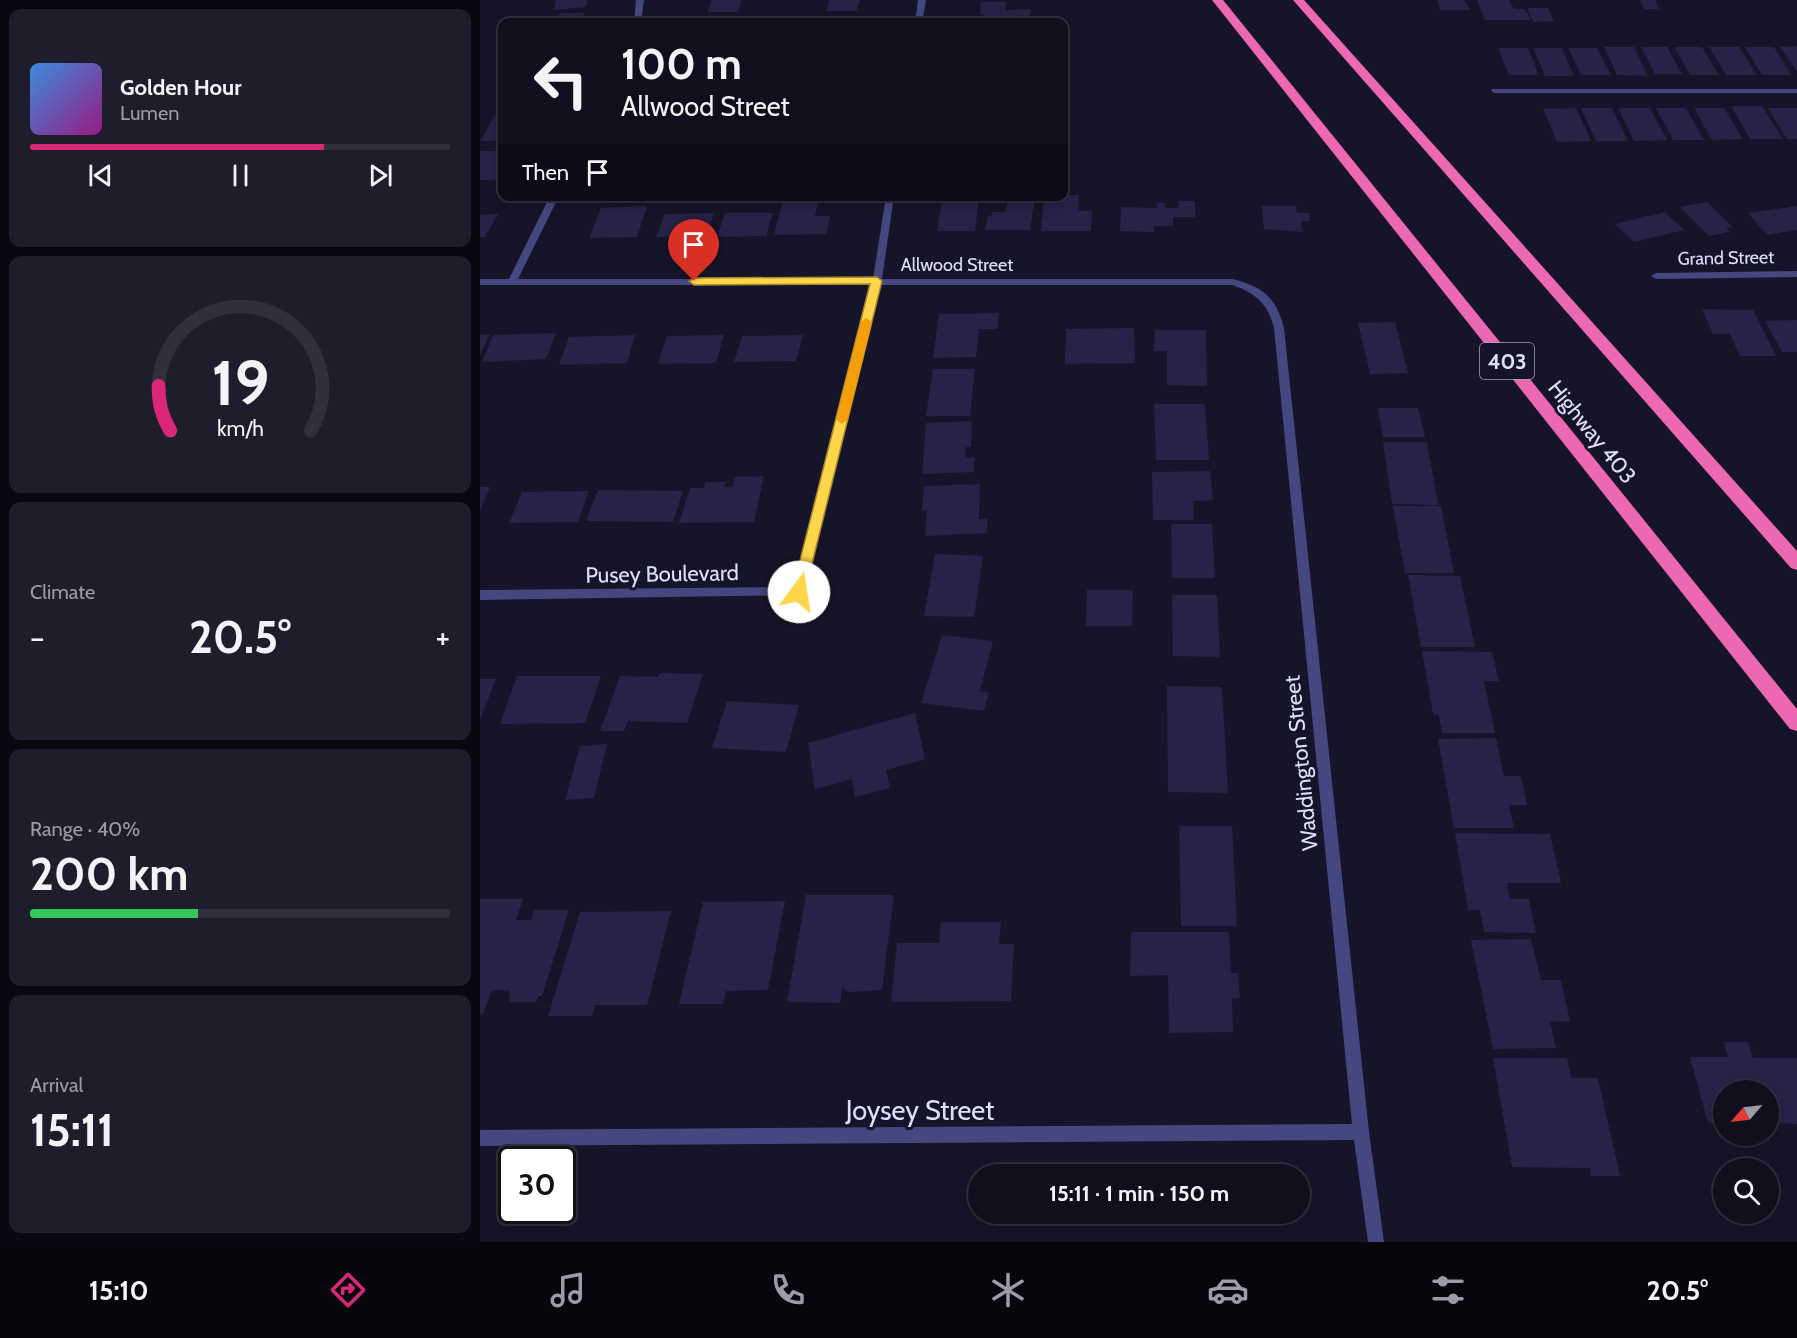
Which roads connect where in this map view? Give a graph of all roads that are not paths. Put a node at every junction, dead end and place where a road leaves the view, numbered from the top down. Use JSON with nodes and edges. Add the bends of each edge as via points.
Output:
{"nodes":[{"id":1,"x":640,"y":0,"type":"edge"},
{"id":2,"x":922,"y":0,"type":"edge"},
{"id":3,"x":1217,"y":0,"type":"edge"},
{"id":4,"x":1298,"y":0,"type":"edge"},
{"id":5,"x":638,"y":18,"type":"edge"},
{"id":6,"x":919,"y":18,"type":"edge"},
{"id":7,"x":1495,"y":92,"type":"dead end"},
{"id":8,"x":1797,"y":92,"type":"edge"},
{"id":9,"x":552,"y":201,"type":"edge"},
{"id":10,"x":889,"y":201,"type":"edge"},
{"id":11,"x":1797,"y":274,"type":"edge"},
{"id":12,"x":1656,"y":276,"type":"dead end"},
{"id":13,"x":877,"y":281,"type":"junction"},
{"id":14,"x":480,"y":282,"type":"edge"},
{"id":15,"x":512,"y":282,"type":"junction"},
{"id":16,"x":1254,"y":288,"type":"joint"},
{"id":17,"x":1797,"y":563,"type":"edge"},
{"id":18,"x":480,"y":595,"type":"edge"},
{"id":19,"x":1797,"y":723,"type":"edge"},
{"id":20,"x":1361,"y":1132,"type":"junction"},
{"id":21,"x":480,"y":1138,"type":"edge"},
{"id":22,"x":1376,"y":1242,"type":"edge"}],
"edges":[{"from":1,"to":5,"type":"street"},
{"from":2,"to":6,"type":"street"},
{"from":3,"to":19,"type":"highway","name":"Highway 403","number":"403"},
{"from":4,"to":17,"type":"highway"},
{"from":7,"to":8,"type":"street"},
{"from":9,"to":15,"type":"street"},
{"from":10,"to":13,"type":"street","name":"Pusey Boulevard"},
{"from":11,"to":12,"type":"street","name":"Grand Street"},
{"from":13,"to":15,"type":"street","name":"Allwood Street"},
{"from":13,"to":16,"type":"street","name":"Allwood Street","via":[[1233,282]]},
{"from":13,"to":18,"type":"street","name":"Pusey Boulevard","via":[[799,592]]},
{"from":14,"to":15,"type":"street","name":"Allwood Street"},
{"from":16,"to":20,"type":"street","name":"Waddington Street","via":[[1275,311],[1279,328]]},
{"from":20,"to":21,"type":"street","name":"Joysey Street"},
{"from":20,"to":22,"type":"street","name":"Waddington Street"}]}
